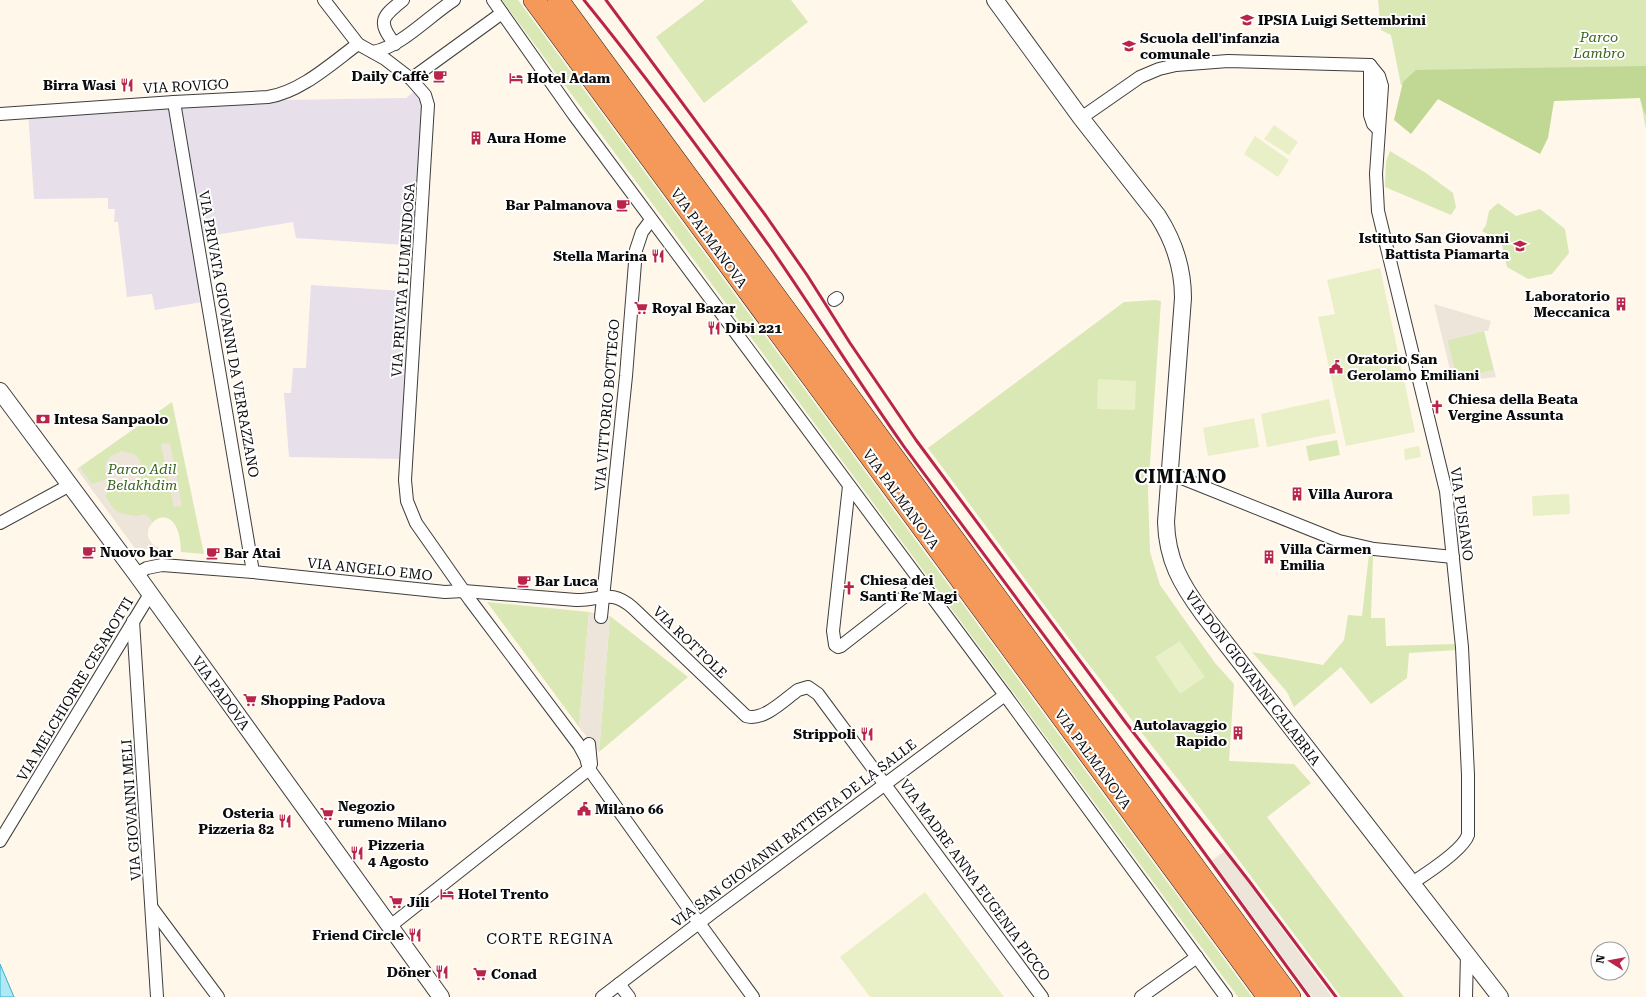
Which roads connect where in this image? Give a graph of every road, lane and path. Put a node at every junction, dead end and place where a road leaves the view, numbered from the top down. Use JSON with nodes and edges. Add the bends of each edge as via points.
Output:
{"nodes":[{"id":1,"x":324,"y":0,"type":"edge"},
{"id":2,"x":403,"y":0,"type":"edge"},
{"id":3,"x":454,"y":0,"type":"edge"},
{"id":4,"x":493,"y":0,"type":"edge"},
{"id":5,"x":534,"y":0,"type":"edge"},
{"id":6,"x":558,"y":0,"type":"edge"},
{"id":7,"x":995,"y":0,"type":"edge"},
{"id":8,"x":502,"y":13,"type":"junction"},
{"id":9,"x":358,"y":44,"type":"junction"},
{"id":10,"x":395,"y":44,"type":"junction"},
{"id":11,"x":373,"y":52,"type":"junction"},
{"id":12,"x":411,"y":80,"type":"junction"},
{"id":13,"x":174,"y":102,"type":"junction"},
{"id":14,"x":0,"y":114,"type":"edge"},
{"id":15,"x":1081,"y":118,"type":"junction"},
{"id":16,"x":651,"y":220,"type":"junction"},
{"id":17,"x":0,"y":392,"type":"edge"},
{"id":18,"x":1169,"y":473,"type":"junction"},
{"id":19,"x":70,"y":486,"type":"junction"},
{"id":20,"x":849,"y":486,"type":"junction"},
{"id":21,"x":0,"y":523,"type":"edge"},
{"id":22,"x":1453,"y":557,"type":"junction"},
{"id":23,"x":253,"y":572,"type":"junction"},
{"id":24,"x":136,"y":574,"type":"junction"},
{"id":25,"x":922,"y":583,"type":"junction"},
{"id":26,"x":464,"y":591,"type":"junction"},
{"id":27,"x":150,"y":594,"type":"junction"},
{"id":28,"x":604,"y":596,"type":"junction"},
{"id":29,"x":601,"y":617,"type":"dead end"},
{"id":30,"x":133,"y":621,"type":"junction"},
{"id":31,"x":808,"y":687,"type":"joint"},
{"id":32,"x":1005,"y":695,"type":"junction"},
{"id":33,"x":589,"y":744,"type":"dead end"},
{"id":34,"x":589,"y":768,"type":"junction"},
{"id":35,"x":885,"y":784,"type":"junction"},
{"id":36,"x":0,"y":841,"type":"edge"},
{"id":37,"x":1412,"y":883,"type":"junction"},
{"id":38,"x":152,"y":908,"type":"junction"},
{"id":39,"x":699,"y":923,"type":"junction"},
{"id":40,"x":389,"y":927,"type":"junction"},
{"id":41,"x":1468,"y":954,"type":"junction"},
{"id":42,"x":1197,"y":957,"type":"junction"},
{"id":43,"x":619,"y":984,"type":"junction"},
{"id":44,"x":158,"y":997,"type":"edge"},
{"id":45,"x":218,"y":997,"type":"edge"},
{"id":46,"x":440,"y":997,"type":"edge"},
{"id":47,"x":602,"y":997,"type":"edge"},
{"id":48,"x":629,"y":997,"type":"edge"},
{"id":49,"x":753,"y":997,"type":"edge"},
{"id":50,"x":1042,"y":997,"type":"edge"},
{"id":51,"x":1141,"y":997,"type":"edge"},
{"id":52,"x":1226,"y":997,"type":"edge"},
{"id":53,"x":1268,"y":997,"type":"edge"},
{"id":54,"x":1290,"y":997,"type":"edge"},
{"id":55,"x":1466,"y":997,"type":"edge"},
{"id":56,"x":1500,"y":997,"type":"edge"}],
"edges":[{"from":1,"to":9,"type":"street","name":"VIA PRIVATA FLUMENDOSA"},
{"from":2,"to":10,"type":"street","via":[[388,12],[383,22],[384,30]]},
{"from":3,"to":10,"type":"street"},
{"from":4,"to":8,"type":"street"},
{"from":5,"to":53,"type":"highway","name":"VIA PALMANOVA"},
{"from":6,"to":54,"type":"highway","name":"VIA PALMANOVA"},
{"from":7,"to":15,"type":"street","name":"VIA DON GIOVANNI CALABRIA"},
{"from":8,"to":12,"type":"street"},
{"from":8,"to":16,"type":"street"},
{"from":9,"to":11,"type":"street","name":"VIA PRIVATA FLUMENDOSA"},
{"from":9,"to":13,"type":"street","name":"VIA ROVIGO","via":[[300,86],[283,94]]},
{"from":10,"to":11,"type":"street"},
{"from":11,"to":12,"type":"street","name":"VIA PRIVATA FLUMENDOSA","via":[[390,62]]},
{"from":12,"to":26,"type":"street","name":"VIA PRIVATA FLUMENDOSA","via":[[426,98],[429,112],[406,491],[416,523]]},
{"from":13,"to":14,"type":"street","name":"VIA ROVIGO"},
{"from":13,"to":23,"type":"street","name":"VIA PRIVATA GIOVANNI DA VERRAZZANO"},
{"from":15,"to":18,"type":"street","name":"VIA DON GIOVANNI CALABRIA","via":[[1158,216],[1171,239],[1180,265],[1183,298]]},
{"from":15,"to":22,"type":"street","name":"VIA PUSIANO","via":[[1140,77],[1176,65],[1224,61],[1370,65],[1370,116],[1379,130],[1376,181],[1378,210],[1441,469]]},
{"from":16,"to":20,"type":"street"},
{"from":16,"to":28,"type":"street","name":"VIA VITTORIO BOTTEGO","via":[[642,232],[636,250]]},
{"from":17,"to":19,"type":"street","name":"VIA PADOVA"},
{"from":18,"to":22,"type":"street","via":[[1339,541],[1374,549]]},
{"from":18,"to":37,"type":"street","name":"VIA DON GIOVANNI CALABRIA","via":[[1166,514],[1168,539],[1173,563],[1187,591]]},
{"from":19,"to":21,"type":"street"},
{"from":19,"to":24,"type":"street","name":"VIA PADOVA"},
{"from":20,"to":25,"type":"street"},
{"from":20,"to":25,"type":"street","via":[[833,631],[835,645],[841,646]]},
{"from":22,"to":37,"type":"street","name":"VIA PUSIANO","via":[[1464,672],[1468,832],[1466,841],[1461,846]]},
{"from":23,"to":24,"type":"street","name":"VIA ANGELO EMO","via":[[159,565]]},
{"from":23,"to":26,"type":"street","name":"VIA ANGELO EMO","via":[[445,592]]},
{"from":24,"to":27,"type":"street","name":"VIA PADOVA"},
{"from":25,"to":32,"type":"street"},
{"from":26,"to":28,"type":"street","name":"VIA ANGELO EMO","via":[[576,600]]},
{"from":26,"to":34,"type":"street","name":"VIA PRIVATA FLUMENDOSA","via":[[579,745]]},
{"from":27,"to":30,"type":"street","name":"VIA MELCHIORRE CESAROTTI"},
{"from":27,"to":40,"type":"street","name":"VIA PADOVA"},
{"from":28,"to":29,"type":"street","name":"VIA VITTORIO BOTTEGO"},
{"from":28,"to":31,"type":"street","name":"VIA ROTTOLE","via":[[612,596],[630,605],[742,713],[752,718],[765,714],[798,690]]},
{"from":30,"to":36,"type":"street","name":"VIA MELCHIORRE CESAROTTI"},
{"from":30,"to":38,"type":"street","name":"VIA GIOVANNI MELI"},
{"from":31,"to":35,"type":"street","name":"VIA MADRE ANNA EUGENIA PICCO","via":[[818,694]]},
{"from":32,"to":35,"type":"street","name":"VIA SAN GIOVANNI BATTISTA DE LA SALLE"},
{"from":32,"to":42,"type":"street"},
{"from":33,"to":34,"type":"street"},
{"from":34,"to":39,"type":"street","name":"VIA PRIVATA FLUMENDOSA"},
{"from":34,"to":40,"type":"street"},
{"from":35,"to":39,"type":"street","name":"VIA SAN GIOVANNI BATTISTA DE LA SALLE"},
{"from":35,"to":50,"type":"street","name":"VIA MADRE ANNA EUGENIA PICCO"},
{"from":37,"to":41,"type":"street","name":"VIA DON GIOVANNI CALABRIA"},
{"from":38,"to":44,"type":"street","name":"VIA GIOVANNI MELI"},
{"from":38,"to":45,"type":"street"},
{"from":39,"to":43,"type":"street","name":"VIA SAN GIOVANNI BATTISTA DE LA SALLE"},
{"from":39,"to":49,"type":"street","name":"VIA PRIVATA FLUMENDOSA"},
{"from":40,"to":46,"type":"street","name":"VIA PADOVA"},
{"from":41,"to":55,"type":"street"},
{"from":41,"to":56,"type":"street","name":"VIA DON GIOVANNI CALABRIA"},
{"from":42,"to":51,"type":"street"},
{"from":42,"to":52,"type":"street"},
{"from":43,"to":47,"type":"street","name":"VIA SAN GIOVANNI BATTISTA DE LA SALLE"},
{"from":43,"to":48,"type":"street"}]}
